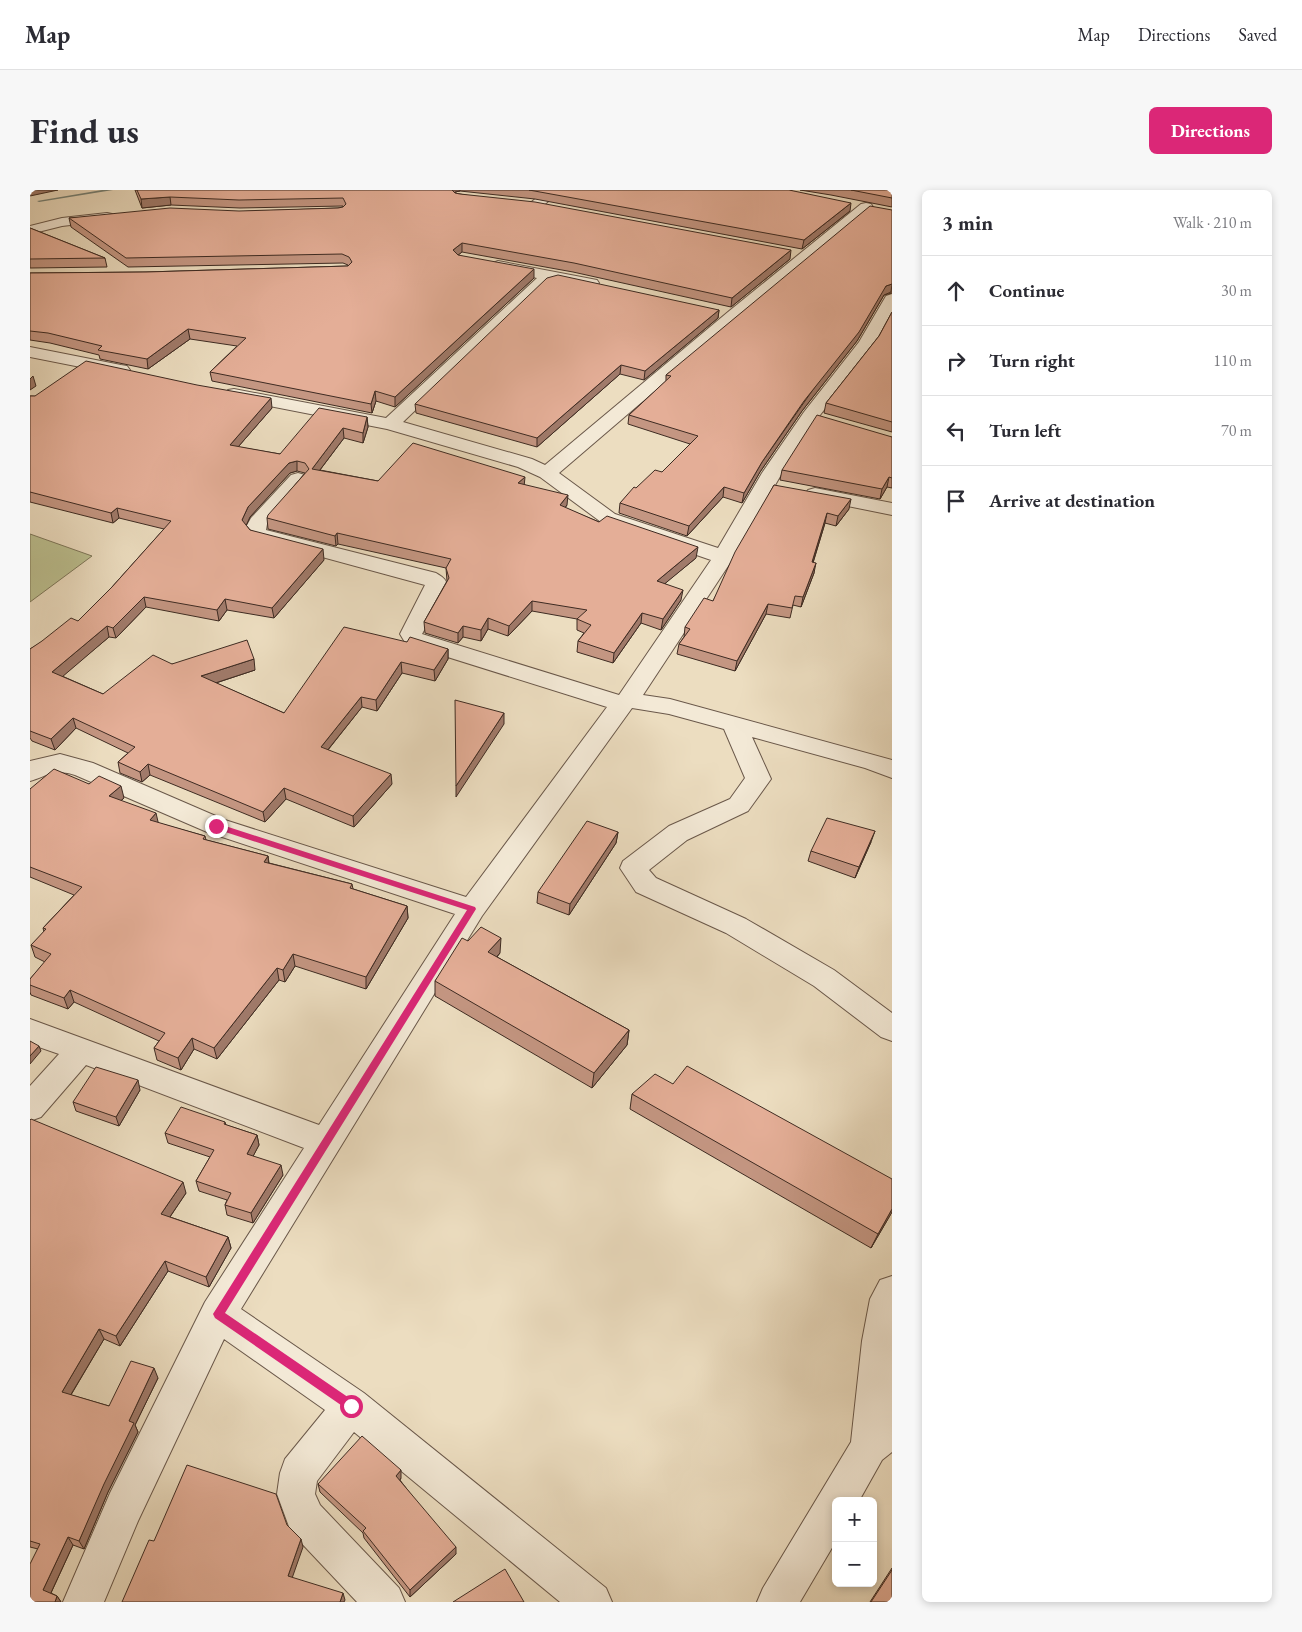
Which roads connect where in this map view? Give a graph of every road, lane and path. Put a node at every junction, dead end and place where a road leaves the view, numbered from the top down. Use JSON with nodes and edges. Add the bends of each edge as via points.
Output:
{"nodes":[{"id":1,"x":555,"y":190,"type":"edge"},
{"id":2,"x":516,"y":203,"type":"edge"},
{"id":3,"x":848,"y":204,"type":"edge"},
{"id":4,"x":534,"y":205,"type":"junction"},
{"id":5,"x":866,"y":207,"type":"junction"},
{"id":6,"x":554,"y":208,"type":"edge"},
{"id":7,"x":883,"y":211,"type":"edge"},
{"id":8,"x":122,"y":215,"type":"edge"},
{"id":9,"x":30,"y":230,"type":"edge"},
{"id":10,"x":786,"y":252,"type":"edge"},
{"id":11,"x":805,"y":256,"type":"junction"},
{"id":12,"x":481,"y":262,"type":"edge"},
{"id":13,"x":555,"y":276,"type":"junction"},
{"id":14,"x":602,"y":286,"type":"edge"},
{"id":15,"x":891,"y":303,"type":"edge"},
{"id":16,"x":715,"y":311,"type":"edge"},
{"id":17,"x":734,"y":315,"type":"junction"},
{"id":18,"x":30,"y":352,"type":"edge"},
{"id":19,"x":85,"y":362,"type":"junction"},
{"id":20,"x":140,"y":374,"type":"edge"},
{"id":21,"x":61,"y":378,"type":"edge"},
{"id":22,"x":215,"y":390,"type":"edge"},
{"id":23,"x":390,"y":424,"type":"junction"},
{"id":24,"x":547,"y":473,"type":"junction"},
{"id":25,"x":298,"y":479,"type":"edge"},
{"id":26,"x":781,"y":488,"type":"junction"},
{"id":27,"x":892,"y":509,"type":"edge"},
{"id":28,"x":723,"y":557,"type":"junction"},
{"id":29,"x":625,"y":702,"type":"junction"},
{"id":30,"x":734,"y":724,"type":"junction"},
{"id":31,"x":892,"y":770,"type":"edge"},
{"id":32,"x":30,"y":774,"type":"edge"},
{"id":33,"x":472,"y":909,"type":"junction"},
{"id":34,"x":892,"y":1029,"type":"edge"},
{"id":35,"x":30,"y":1030,"type":"edge"},
{"id":36,"x":81,"y":1050,"type":"junction"},
{"id":37,"x":30,"y":1108,"type":"edge"},
{"id":38,"x":326,"y":1142,"type":"junction"},
{"id":39,"x":892,"y":1292,"type":"edge"},
{"id":40,"x":218,"y":1314,"type":"junction"},
{"id":41,"x":351,"y":1406,"type":"junction"},
{"id":42,"x":881,"y":1437,"type":"edge"},
{"id":43,"x":839,"y":1497,"type":"edge"},
{"id":44,"x":832,"y":1509,"type":"edge"},
{"id":45,"x":83,"y":1602,"type":"edge"},
{"id":46,"x":385,"y":1602,"type":"edge"},
{"id":47,"x":592,"y":1602,"type":"edge"},
{"id":48,"x":777,"y":1602,"type":"edge"}],
"edges":[{"from":1,"to":4,"type":"street"},
{"from":2,"to":4,"type":"street"},
{"from":3,"to":5,"type":"street"},
{"from":4,"to":6,"type":"street"},
{"from":5,"to":7,"type":"street"},
{"from":5,"to":11,"type":"street"},
{"from":8,"to":9,"type":"street","via":[[74,220]]},
{"from":10,"to":11,"type":"street"},
{"from":11,"to":17,"type":"street"},
{"from":12,"to":13,"type":"street"},
{"from":13,"to":14,"type":"street"},
{"from":13,"to":23,"type":"street","via":[[540,282]]},
{"from":15,"to":26,"type":"street","via":[[819,419]]},
{"from":16,"to":17,"type":"street"},
{"from":17,"to":24,"type":"street"},
{"from":18,"to":19,"type":"street"},
{"from":19,"to":20,"type":"street"},
{"from":19,"to":21,"type":"street"},
{"from":22,"to":23,"type":"street"},
{"from":23,"to":24,"type":"street","via":[[525,463]]},
{"from":24,"to":28,"type":"street","via":[[608,518]]},
{"from":25,"to":29,"type":"street","via":[[258,522],[255,529],[259,534],[436,582],[411,634],[414,639]]},
{"from":26,"to":27,"type":"street"},
{"from":26,"to":28,"type":"street"},
{"from":28,"to":29,"type":"street"},
{"from":29,"to":30,"type":"street","via":[[670,707]]},
{"from":29,"to":33,"type":"street"},
{"from":30,"to":31,"type":"street","via":[[874,762]]},
{"from":30,"to":34,"type":"street","via":[[758,779],[739,804],[678,833],[633,868],[646,885],[736,926],[824,978]]},
{"from":32,"to":33,"type":"street","via":[[36,768],[60,762],[84,769],[216,826]]},
{"from":33,"to":38,"type":"street"},
{"from":35,"to":36,"type":"street"},
{"from":36,"to":37,"type":"street"},
{"from":36,"to":38,"type":"street"},
{"from":38,"to":40,"type":"street"},
{"from":39,"to":42,"type":"street","via":[[880,1341]]},
{"from":40,"to":41,"type":"street"},
{"from":40,"to":45,"type":"street","via":[[124,1507]]},
{"from":41,"to":46,"type":"street","via":[[299,1473],[296,1494],[305,1518]]},
{"from":41,"to":47,"type":"street"},
{"from":42,"to":43,"type":"street"},
{"from":44,"to":48,"type":"street"}]}
